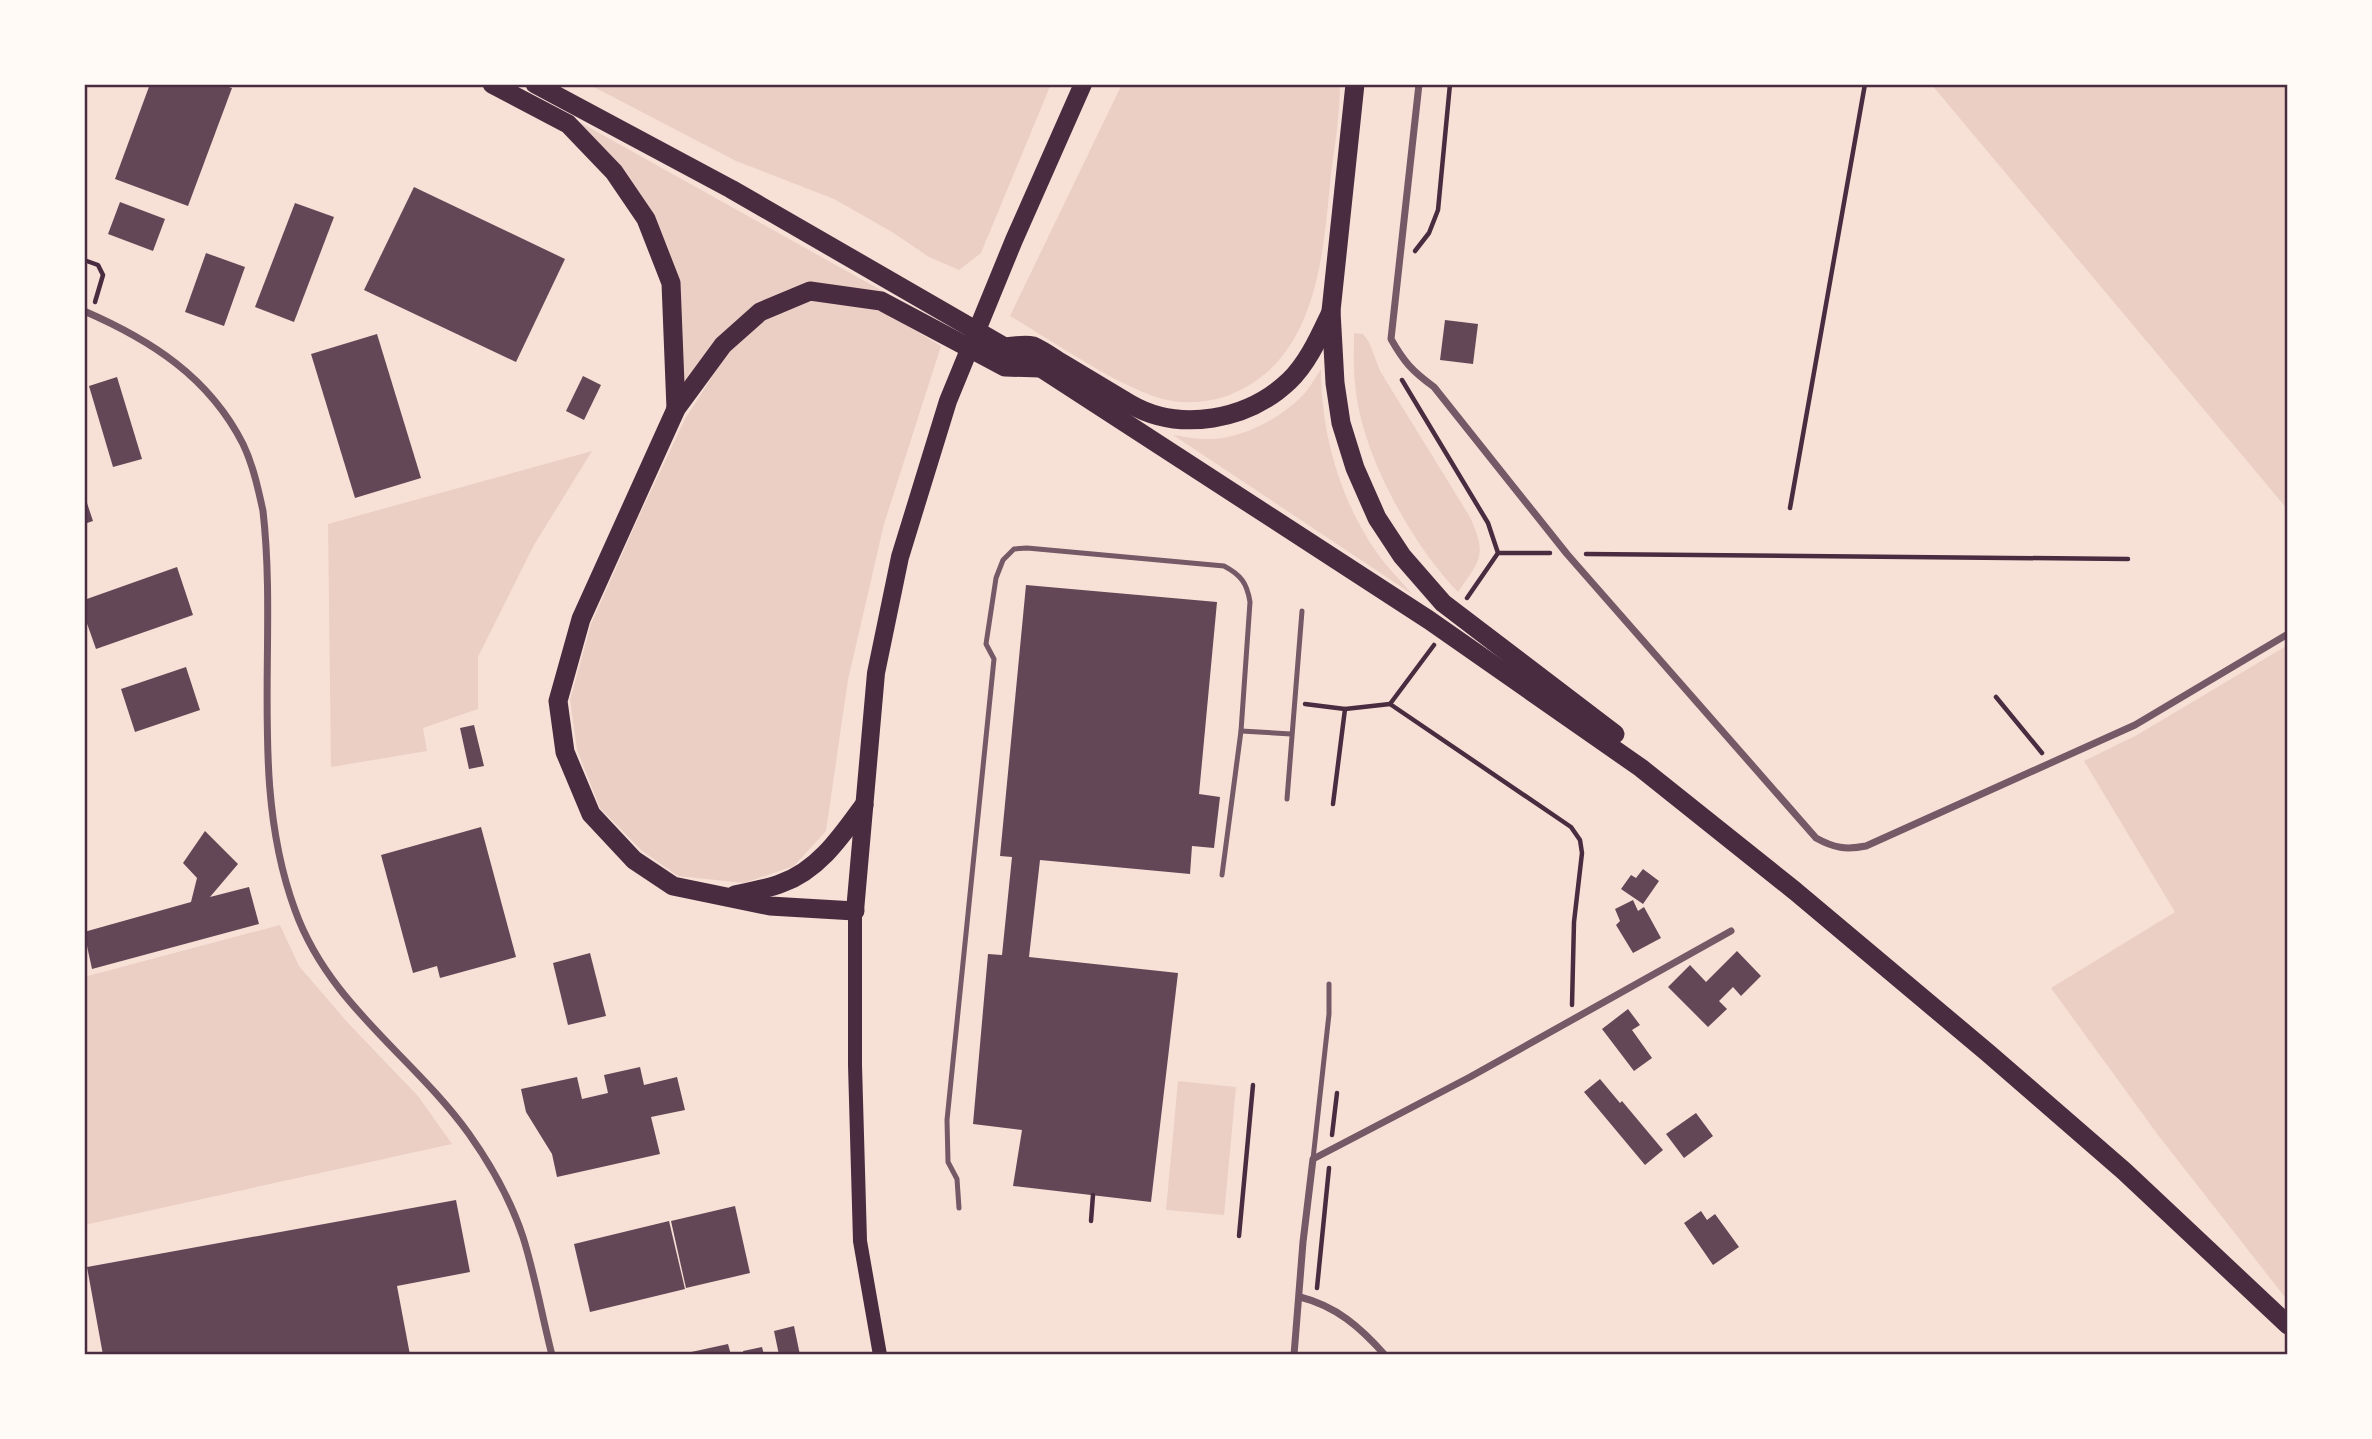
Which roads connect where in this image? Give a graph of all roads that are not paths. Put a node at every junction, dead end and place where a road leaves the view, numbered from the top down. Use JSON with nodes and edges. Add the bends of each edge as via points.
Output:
{"nodes":[{"id":1,"x":492,"y":84,"type":"edge"},
{"id":2,"x":535,"y":84,"type":"edge"},
{"id":3,"x":1083,"y":84,"type":"edge"},
{"id":4,"x":1355,"y":84,"type":"edge"},
{"id":5,"x":1419,"y":84,"type":"edge"},
{"id":6,"x":1331,"y":311,"type":"junction"},
{"id":7,"x":88,"y":313,"type":"edge"},
{"id":8,"x":1006,"y":347,"type":"junction"},
{"id":9,"x":1041,"y":368,"type":"junction"},
{"id":10,"x":677,"y":409,"type":"junction"},
{"id":11,"x":1302,"y":611,"type":"dead end"},
{"id":12,"x":2288,"y":634,"type":"edge"},
{"id":13,"x":1241,"y":731,"type":"junction"},
{"id":14,"x":1291,"y":734,"type":"junction"},
{"id":15,"x":1641,"y":768,"type":"junction"},
{"id":16,"x":1287,"y":799,"type":"dead end"},
{"id":17,"x":864,"y":805,"type":"junction"},
{"id":18,"x":1222,"y":875,"type":"dead end"},
{"id":19,"x":727,"y":897,"type":"junction"},
{"id":20,"x":855,"y":911,"type":"junction"},
{"id":21,"x":1731,"y":931,"type":"dead end"},
{"id":22,"x":1329,"y":984,"type":"dead end"},
{"id":23,"x":1313,"y":1159,"type":"junction"},
{"id":24,"x":960,"y":1208,"type":"dead end"},
{"id":25,"x":1300,"y":1297,"type":"junction"},
{"id":26,"x":2288,"y":1325,"type":"edge"},
{"id":27,"x":552,"y":1355,"type":"edge"},
{"id":28,"x":880,"y":1355,"type":"edge"},
{"id":29,"x":1294,"y":1355,"type":"edge"},
{"id":30,"x":1385,"y":1355,"type":"edge"}],
"edges":[{"from":1,"to":10,"type":"highway","via":[[568,124],[614,172],[646,219],[671,283]]},
{"from":2,"to":8,"type":"highway"},
{"from":3,"to":17,"type":"main road","via":[[948,401],[897,570],[876,673]]},
{"from":4,"to":6,"type":"highway"},
{"from":5,"to":12,"type":"street","via":[[1391,339],[1402,360],[1434,387],[1567,554],[1816,838],[1848,849],[1866,846],[2135,725]]},
{"from":6,"to":8,"type":"highway","via":[[1316,343],[1290,379],[1270,396],[1206,420],[1156,415],[1031,345]]},
{"from":6,"to":15,"type":"highway","via":[[1341,424],[1372,505],[1402,556],[1443,603],[1619,738]]},
{"from":7,"to":27,"type":"street","via":[[182,366],[220,408],[243,443],[258,487],[265,529],[272,805],[295,911],[346,1000],[469,1133],[497,1178],[523,1236]]},
{"from":8,"to":9,"type":"highway"},
{"from":9,"to":10,"type":"highway","via":[[1005,367],[881,300],[810,291],[760,312],[723,345]]},
{"from":9,"to":15,"type":"highway","via":[[1429,620]]},
{"from":10,"to":19,"type":"highway","via":[[581,618],[558,701],[565,752],[591,814],[634,860],[673,886]]},
{"from":11,"to":14,"type":"lane"},
{"from":13,"to":14,"type":"lane"},
{"from":13,"to":18,"type":"lane"},
{"from":13,"to":24,"type":"lane","via":[[1250,602],[1248,587],[1239,574],[1224,566],[1027,548],[1014,549],[1003,560],[986,644],[994,659],[947,1120],[948,1162],[957,1179]]},
{"from":14,"to":16,"type":"lane"},
{"from":15,"to":26,"type":"highway","via":[[1988,1053],[2124,1171]]},
{"from":17,"to":19,"type":"highway","via":[[834,845],[806,871],[782,883]]},
{"from":17,"to":20,"type":"main road"},
{"from":19,"to":20,"type":"highway","via":[[770,906]]},
{"from":20,"to":28,"type":"main road","via":[[860,1241]]},
{"from":21,"to":23,"type":"street"},
{"from":22,"to":23,"type":"lane"},
{"from":23,"to":25,"type":"street"},
{"from":25,"to":29,"type":"street"},
{"from":25,"to":30,"type":"street","via":[[1332,1308]]}]}
